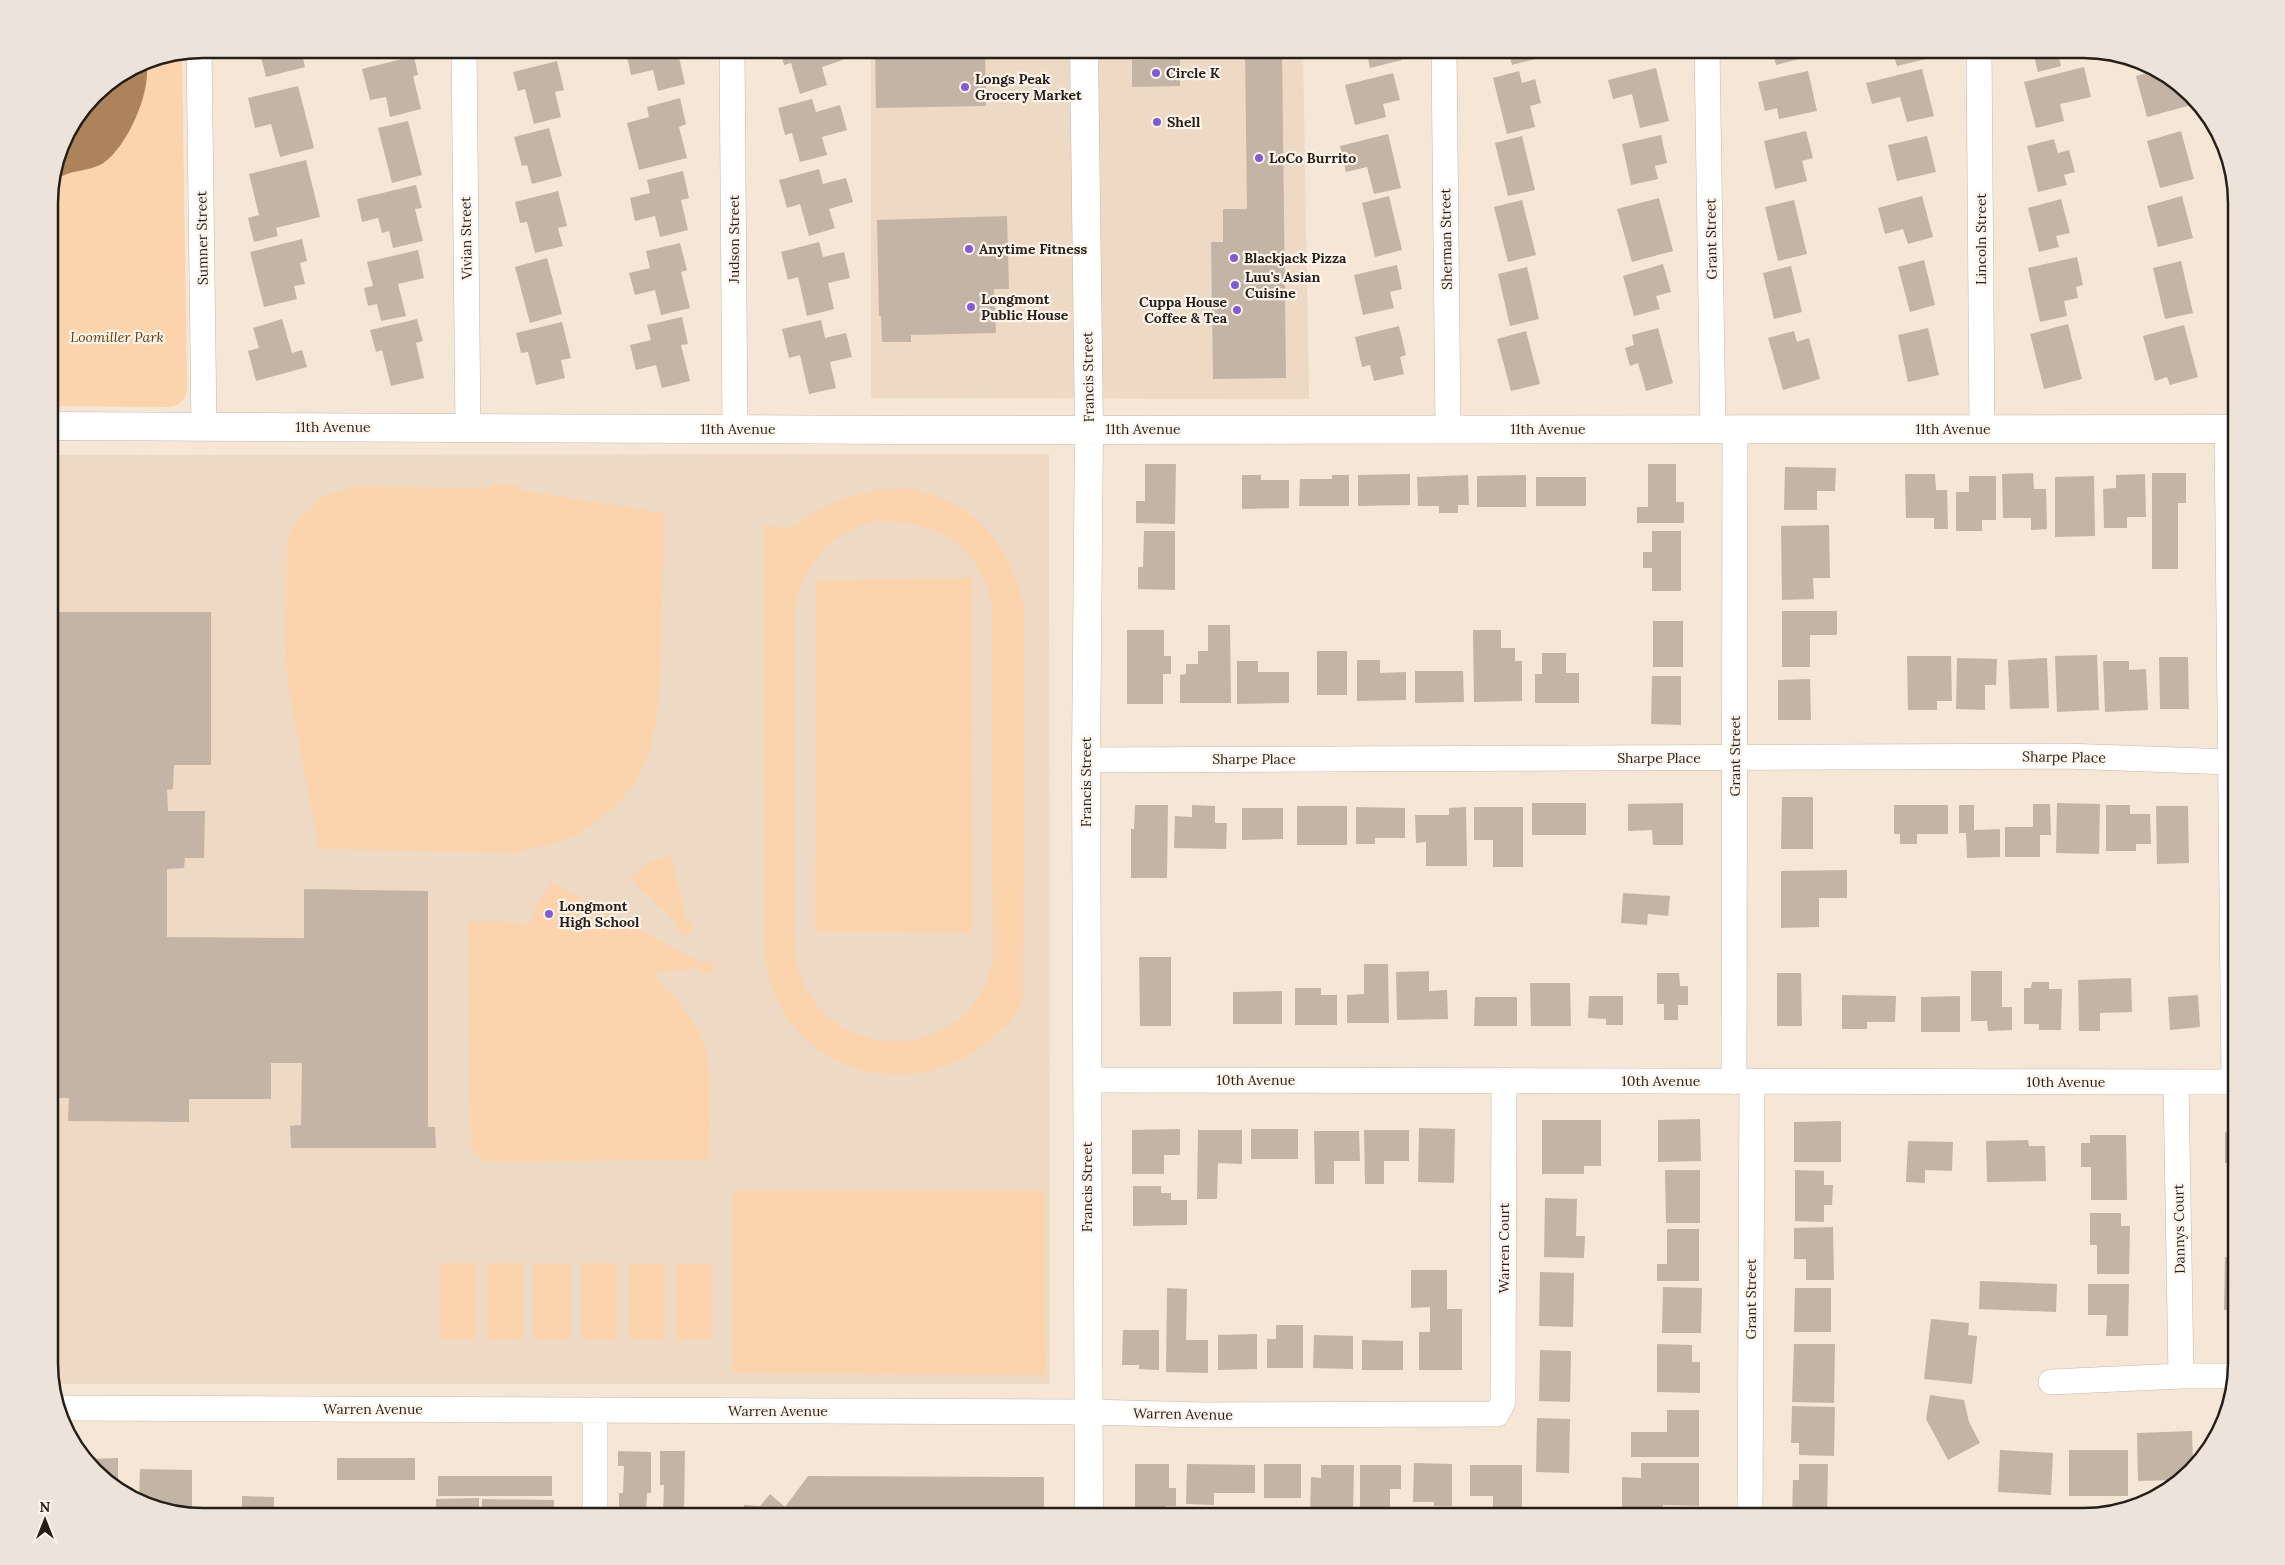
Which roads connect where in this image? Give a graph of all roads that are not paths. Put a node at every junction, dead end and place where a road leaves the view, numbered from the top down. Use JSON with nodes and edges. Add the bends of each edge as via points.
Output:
{"nodes":[{"id":1,"x":199,"y":58,"type":"edge"},
{"id":2,"x":464,"y":58,"type":"edge"},
{"id":3,"x":732,"y":58,"type":"edge"},
{"id":4,"x":1084,"y":58,"type":"edge"},
{"id":5,"x":1444,"y":58,"type":"edge"},
{"id":6,"x":1708,"y":58,"type":"edge"},
{"id":7,"x":1979,"y":58,"type":"edge"},
{"id":8,"x":58,"y":426,"type":"edge"},
{"id":9,"x":204,"y":427,"type":"junction"},
{"id":10,"x":468,"y":428,"type":"junction"},
{"id":11,"x":735,"y":429,"type":"junction"},
{"id":12,"x":1448,"y":429,"type":"junction"},
{"id":13,"x":1724,"y":429,"type":"junction"},
{"id":14,"x":1982,"y":429,"type":"junction"},
{"id":15,"x":2228,"y":429,"type":"edge"},
{"id":16,"x":1089,"y":430,"type":"junction"},
{"id":17,"x":1735,"y":757,"type":"junction"},
{"id":18,"x":1086,"y":760,"type":"junction"},
{"id":19,"x":2228,"y":762,"type":"edge"},
{"id":20,"x":1086,"y":1080,"type":"junction"},
{"id":21,"x":1504,"y":1080,"type":"junction"},
{"id":22,"x":1743,"y":1082,"type":"junction"},
{"id":23,"x":2176,"y":1082,"type":"junction"},
{"id":24,"x":2228,"y":1082,"type":"edge"},
{"id":25,"x":2181,"y":1376,"type":"junction"},
{"id":26,"x":2227,"y":1376,"type":"edge"},
{"id":27,"x":2051,"y":1382,"type":"dead end"},
{"id":28,"x":65,"y":1408,"type":"edge"},
{"id":29,"x":595,"y":1410,"type":"junction"},
{"id":30,"x":1089,"y":1412,"type":"junction"},
{"id":31,"x":1497,"y":1414,"type":"joint"},
{"id":32,"x":595,"y":1508,"type":"edge"},
{"id":33,"x":1089,"y":1508,"type":"edge"},
{"id":34,"x":1750,"y":1508,"type":"edge"}],
"edges":[{"from":1,"to":9,"type":"street","name":"Sumner Street"},
{"from":2,"to":10,"type":"street","name":"Vivian Street"},
{"from":3,"to":11,"type":"street","name":"Judson Street"},
{"from":4,"to":16,"type":"street","name":"Francis Street"},
{"from":5,"to":12,"type":"street","name":"Sherman Street"},
{"from":6,"to":13,"type":"street","name":"Grant Street"},
{"from":7,"to":14,"type":"street","name":"Lincoln Street"},
{"from":8,"to":9,"type":"street","name":"11th Avenue"},
{"from":9,"to":10,"type":"street","name":"11th Avenue"},
{"from":10,"to":11,"type":"street","name":"11th Avenue"},
{"from":11,"to":16,"type":"street","name":"11th Avenue"},
{"from":12,"to":13,"type":"street","name":"11th Avenue"},
{"from":12,"to":16,"type":"street","name":"11th Avenue"},
{"from":13,"to":14,"type":"street","name":"11th Avenue"},
{"from":13,"to":17,"type":"street","name":"Grant Street"},
{"from":14,"to":15,"type":"street","name":"11th Avenue"},
{"from":16,"to":18,"type":"street","name":"Francis Street"},
{"from":17,"to":18,"type":"street","name":"Sharpe Place"},
{"from":17,"to":19,"type":"street","name":"Sharpe Place","via":[[2065,756]]},
{"from":17,"to":22,"type":"street","name":"Grant Street"},
{"from":18,"to":20,"type":"street","name":"Francis Street"},
{"from":20,"to":21,"type":"street","name":"10th Avenue"},
{"from":20,"to":30,"type":"street","name":"Francis Street"},
{"from":21,"to":22,"type":"street","name":"10th Avenue"},
{"from":21,"to":31,"type":"street","name":"Warren Court","via":[[1503,1402]]},
{"from":22,"to":23,"type":"street","name":"10th Avenue"},
{"from":22,"to":34,"type":"street","name":"Grant Street"},
{"from":23,"to":24,"type":"street","name":"10th Avenue"},
{"from":23,"to":25,"type":"street","name":"Dannys Court"},
{"from":25,"to":26,"type":"street"},
{"from":25,"to":27,"type":"street"},
{"from":28,"to":29,"type":"street","name":"Warren Avenue"},
{"from":29,"to":30,"type":"street","name":"Warren Avenue"},
{"from":29,"to":32,"type":"street"},
{"from":30,"to":31,"type":"street","name":"Warren Avenue"},
{"from":30,"to":33,"type":"street","name":"Francis Street"}]}
